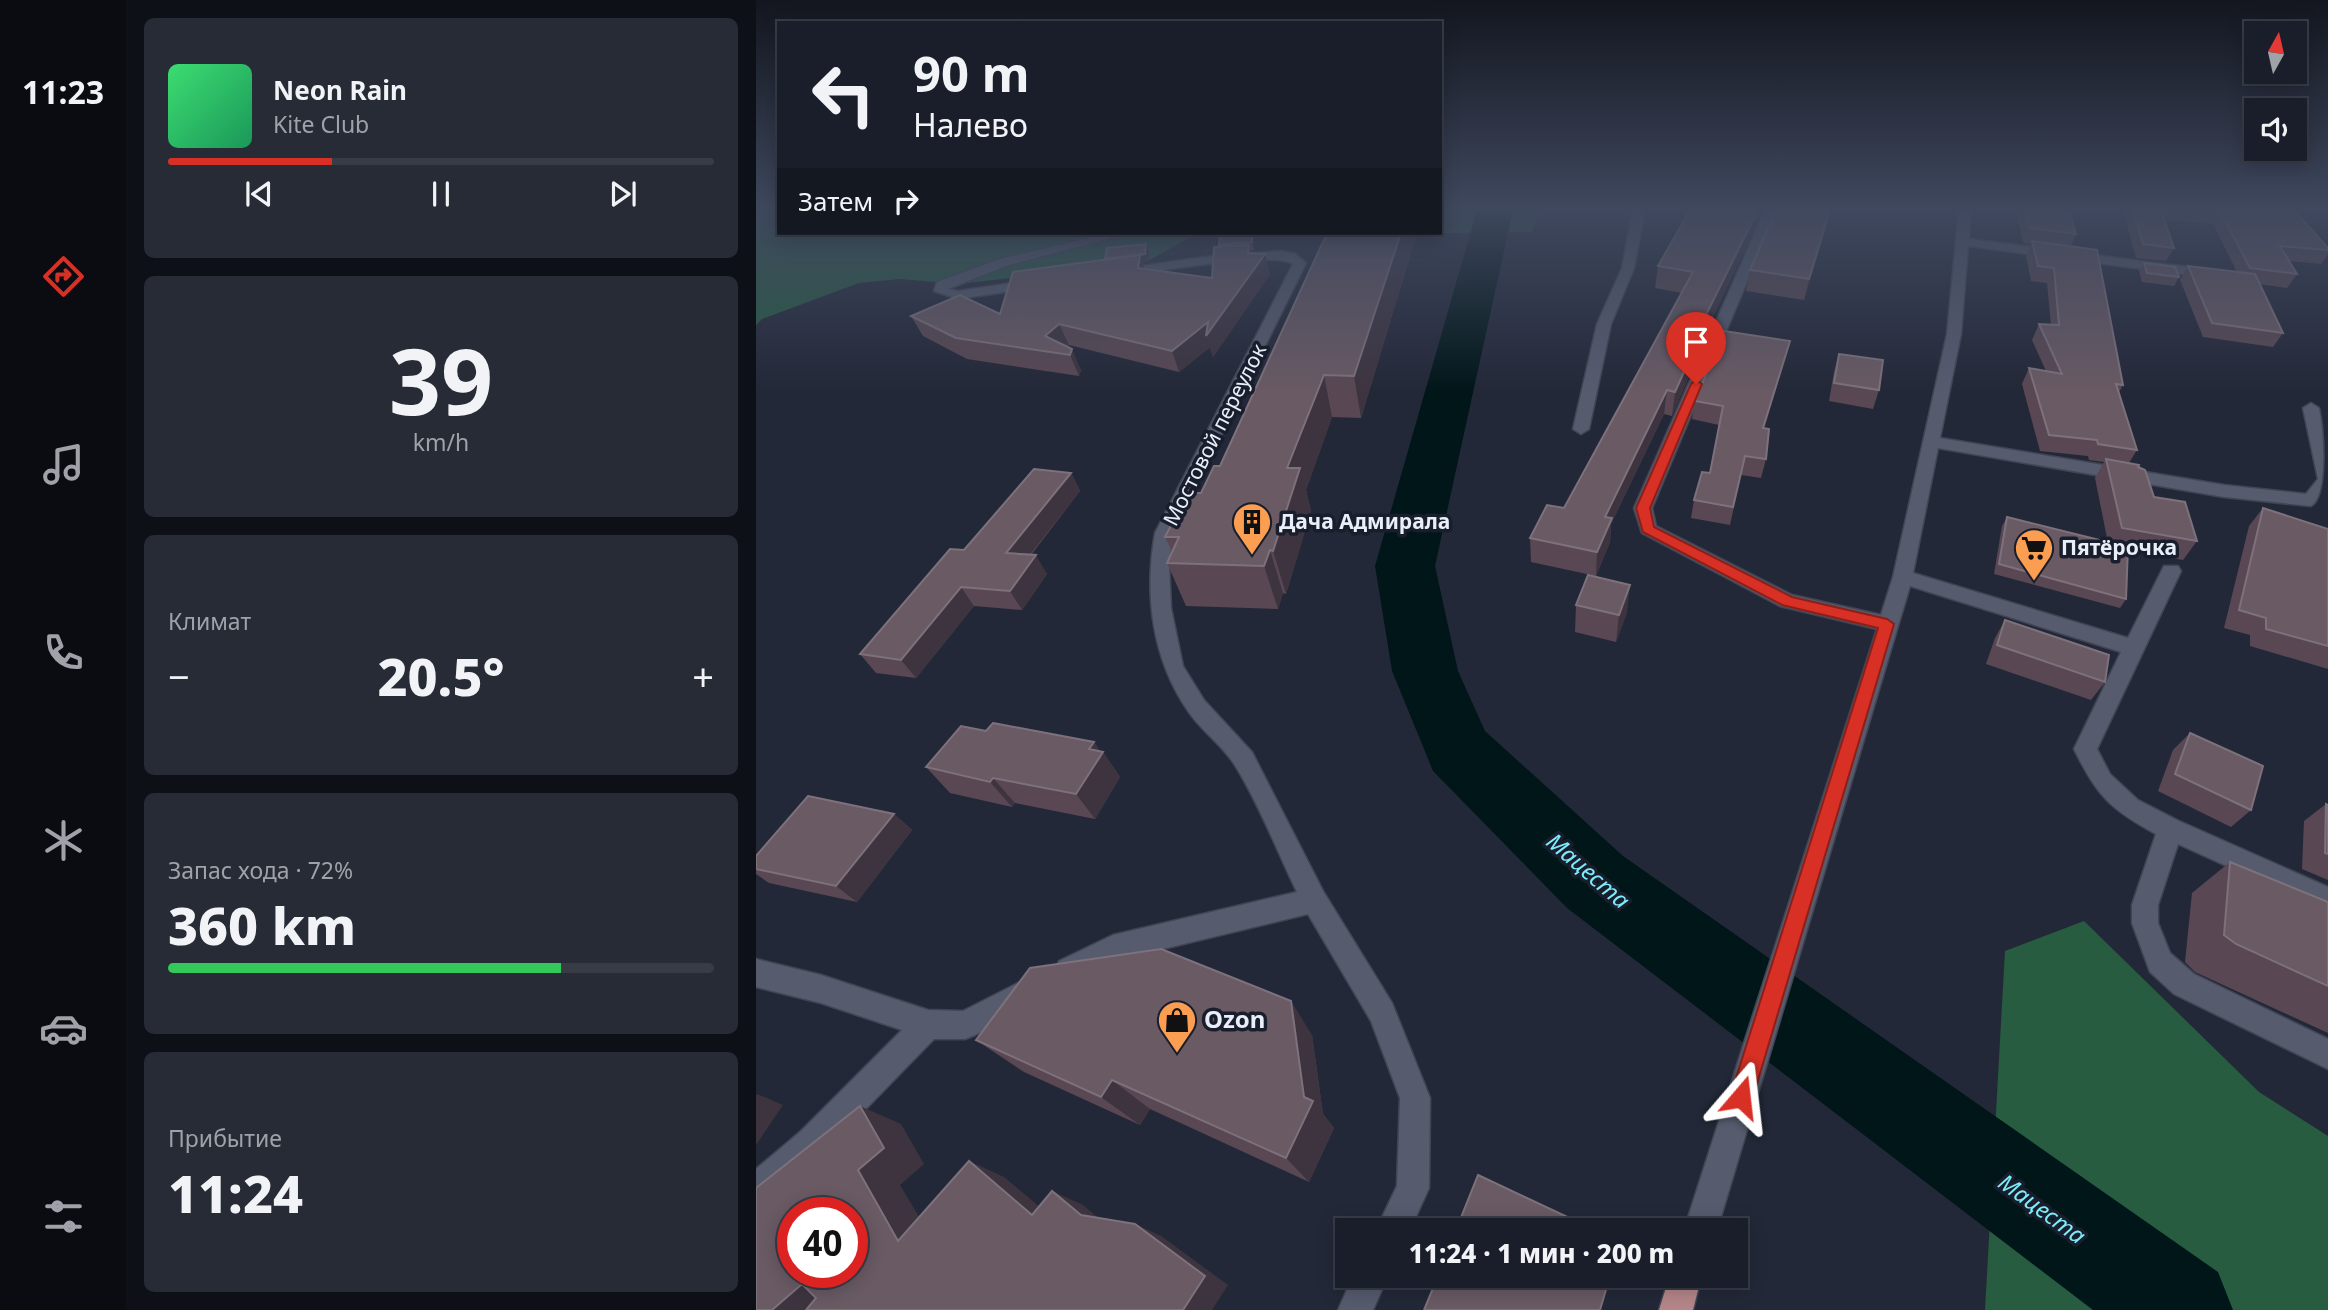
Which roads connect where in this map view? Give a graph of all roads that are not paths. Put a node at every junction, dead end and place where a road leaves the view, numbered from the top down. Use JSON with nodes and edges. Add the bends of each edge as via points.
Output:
{"nodes":[{"id":1,"x":980,"y":271,"type":"edge"},
{"id":2,"x":1132,"y":271,"type":"edge"},
{"id":3,"x":1298,"y":271,"type":"edge"},
{"id":4,"x":1627,"y":271,"type":"edge"},
{"id":5,"x":1745,"y":271,"type":"edge"},
{"id":6,"x":1960,"y":271,"type":"edge"},
{"id":7,"x":2190,"y":271,"type":"edge"},
{"id":8,"x":1112,"y":274,"type":"edge"},
{"id":9,"x":2212,"y":274,"type":"edge"},
{"id":10,"x":1045,"y":283,"type":"edge"},
{"id":11,"x":2311,"y":408,"type":"dead end"},
{"id":12,"x":1581,"y":429,"type":"dead end"},
{"id":13,"x":1933,"y":442,"type":"junction"},
{"id":14,"x":2171,"y":571,"type":"dead end"},
{"id":15,"x":1903,"y":577,"type":"junction"},
{"id":16,"x":1887,"y":624,"type":"junction"},
{"id":17,"x":2134,"y":648,"type":"junction"},
{"id":18,"x":2170,"y":829,"type":"junction"},
{"id":19,"x":1314,"y":900,"type":"junction"},
{"id":20,"x":2328,"y":900,"type":"edge"},
{"id":21,"x":756,"y":973,"type":"edge"},
{"id":22,"x":928,"y":1024,"type":"junction"},
{"id":23,"x":2328,"y":1054,"type":"edge"},
{"id":24,"x":756,"y":1190,"type":"edge"},
{"id":25,"x":1399,"y":1218,"type":"edge"},
{"id":26,"x":1704,"y":1218,"type":"edge"},
{"id":27,"x":1365,"y":1288,"type":"edge"},
{"id":28,"x":1355,"y":1310,"type":"edge"}],
"edges":[{"from":1,"to":10,"type":"street","via":[[942,285],[941,291],[958,295]]},
{"from":2,"to":8,"type":"street","name":"Мостовой переулок"},
{"from":3,"to":19,"type":"street","name":"Мостовой переулок","via":[[1164,533],[1159,564],[1161,608],[1173,667],[1196,706],[1244,759]]},
{"from":4,"to":12,"type":"street","via":[[1604,324]]},
{"from":5,"to":16,"type":"street","via":[[1643,508],[1643,518],[1648,529],[1678,547],[1787,601]]},
{"from":6,"to":13,"type":"street","via":[[1954,334]]},
{"from":7,"to":9,"type":"street"},
{"from":11,"to":13,"type":"street","via":[[2327,480],[2311,500]]},
{"from":13,"to":15,"type":"street"},
{"from":14,"to":17,"type":"street"},
{"from":15,"to":16,"type":"street"},
{"from":15,"to":17,"type":"street"},
{"from":16,"to":26,"type":"street"},
{"from":17,"to":18,"type":"street","via":[[2085,748],[2102,781],[2129,807]]},
{"from":18,"to":20,"type":"street"},
{"from":18,"to":23,"type":"street","via":[[2145,905],[2145,923],[2160,962],[2184,984]]},
{"from":19,"to":22,"type":"street","via":[[1113,948],[965,1025]]},
{"from":19,"to":25,"type":"street","name":"Мостовой переулок","via":[[1382,1013],[1415,1098],[1413,1188]]},
{"from":21,"to":22,"type":"street"},
{"from":22,"to":24,"type":"street","via":[[811,1143]]},
{"from":27,"to":28,"type":"street"}]}
